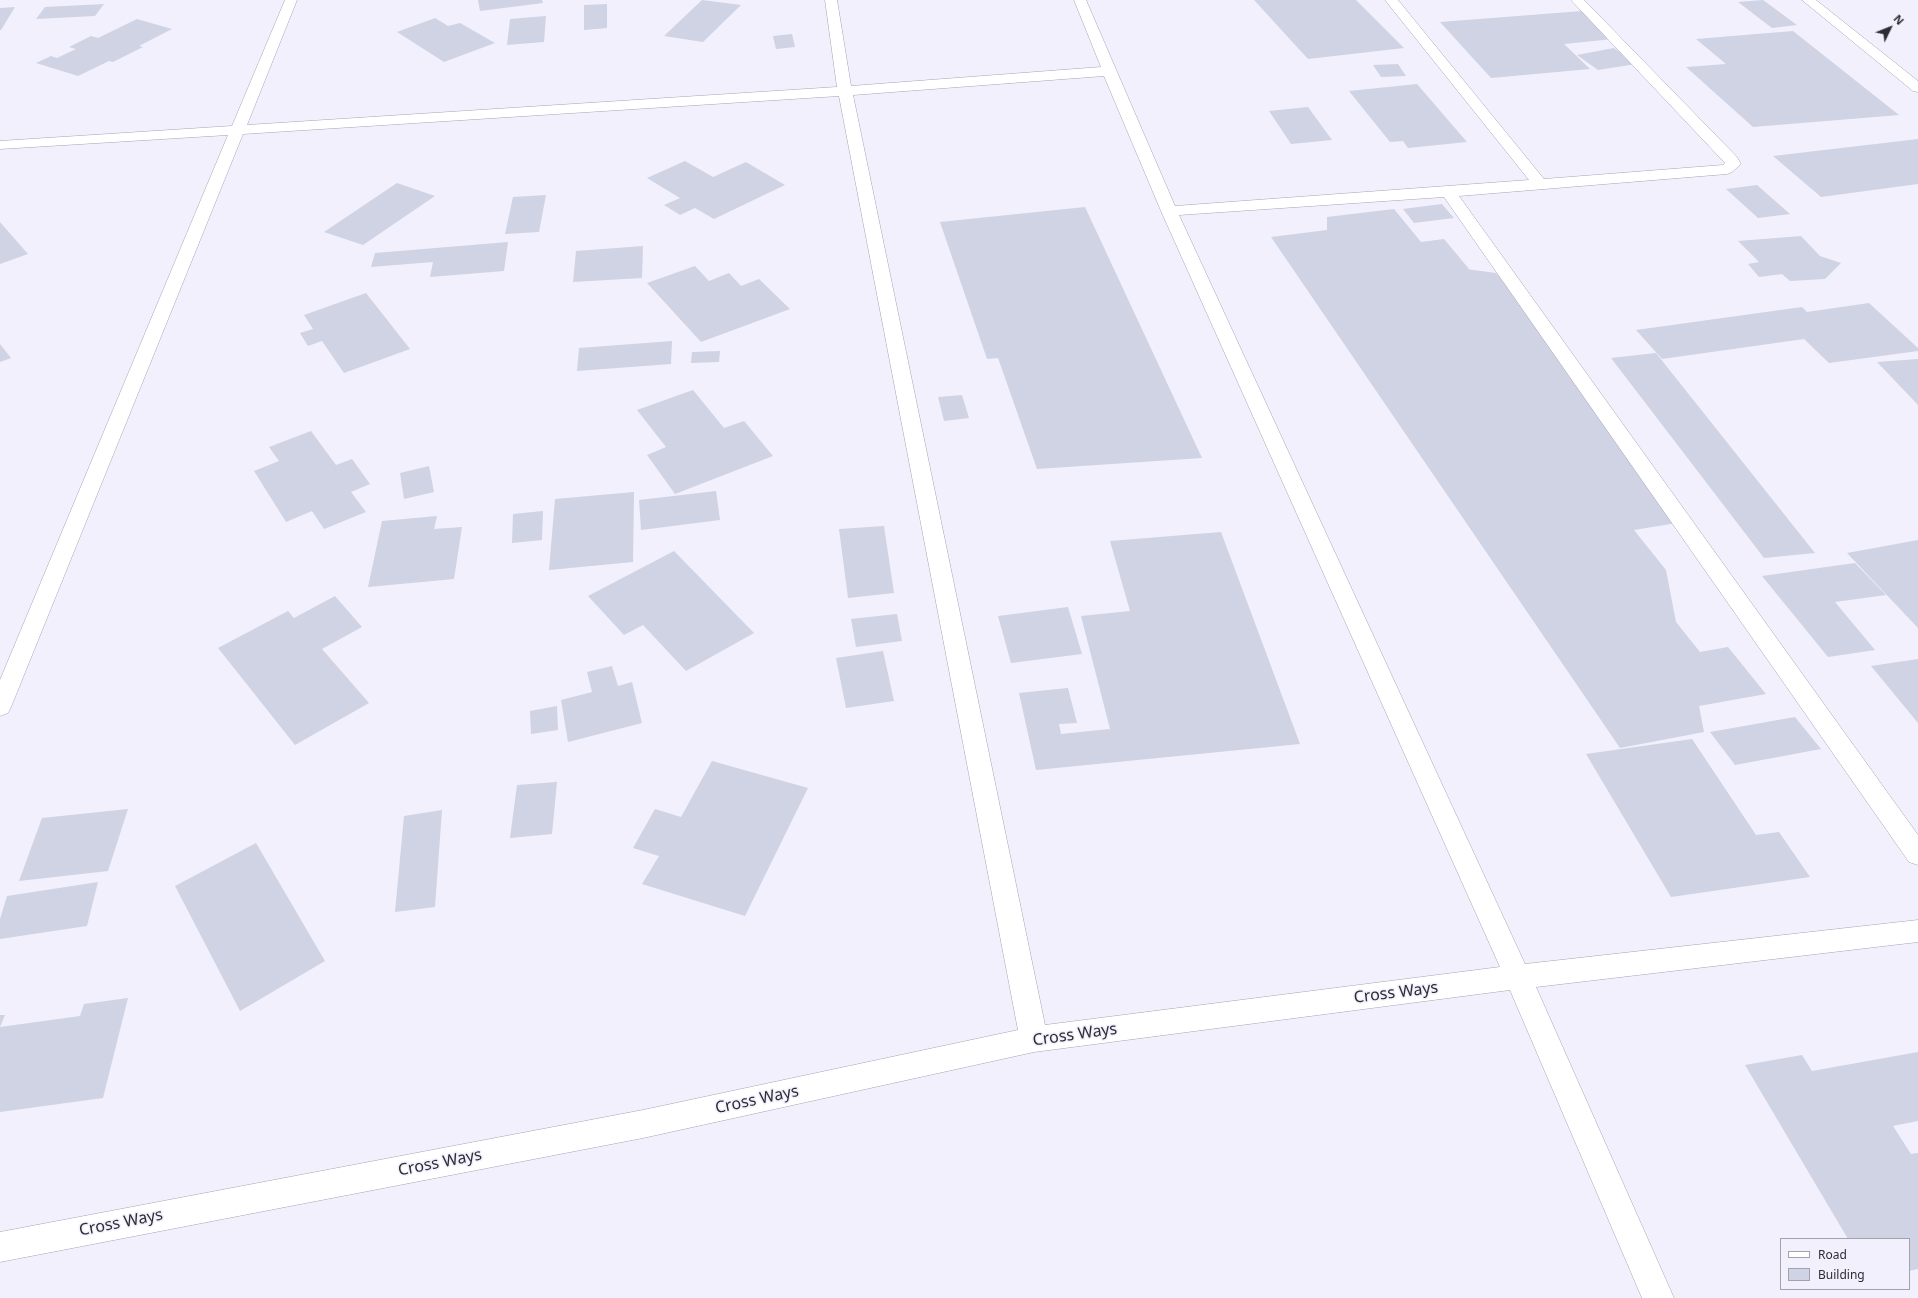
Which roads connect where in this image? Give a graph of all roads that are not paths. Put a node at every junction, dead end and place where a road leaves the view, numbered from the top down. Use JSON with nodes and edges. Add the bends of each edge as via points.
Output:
{"nodes":[{"id":1,"x":290,"y":0,"type":"edge"},
{"id":2,"x":831,"y":0,"type":"edge"},
{"id":3,"x":1080,"y":0,"type":"edge"},
{"id":4,"x":1391,"y":0,"type":"edge"},
{"id":5,"x":1577,"y":0,"type":"edge"},
{"id":6,"x":1808,"y":0,"type":"edge"},
{"id":7,"x":1109,"y":71,"type":"junction"},
{"id":8,"x":1918,"y":88,"type":"edge"},
{"id":9,"x":845,"y":91,"type":"junction"},
{"id":10,"x":238,"y":130,"type":"junction"},
{"id":11,"x":0,"y":145,"type":"edge"},
{"id":12,"x":1540,"y":184,"type":"junction"},
{"id":13,"x":1448,"y":192,"type":"junction"},
{"id":14,"x":1169,"y":211,"type":"junction"},
{"id":15,"x":0,"y":707,"type":"edge"},
{"id":16,"x":1918,"y":855,"type":"edge"},
{"id":17,"x":1918,"y":931,"type":"edge"},
{"id":18,"x":1518,"y":977,"type":"junction"},
{"id":19,"x":1034,"y":1039,"type":"junction"},
{"id":20,"x":0,"y":1246,"type":"edge"},
{"id":21,"x":1658,"y":1298,"type":"edge"}],
"edges":[{"from":1,"to":10,"type":"street"},
{"from":2,"to":9,"type":"street"},
{"from":3,"to":7,"type":"street"},
{"from":4,"to":12,"type":"street"},
{"from":5,"to":12,"type":"street","via":[[1732,160],[1733,164],[1727,169]]},
{"from":6,"to":8,"type":"street"},
{"from":7,"to":9,"type":"street"},
{"from":7,"to":14,"type":"street"},
{"from":9,"to":10,"type":"street"},
{"from":9,"to":19,"type":"street"},
{"from":10,"to":11,"type":"street"},
{"from":10,"to":15,"type":"street"},
{"from":12,"to":13,"type":"street"},
{"from":13,"to":14,"type":"street"},
{"from":13,"to":16,"type":"street"},
{"from":14,"to":18,"type":"street"},
{"from":17,"to":18,"type":"street","name":"Cross Ways"},
{"from":18,"to":19,"type":"street","name":"Cross Ways"},
{"from":18,"to":21,"type":"street"},
{"from":19,"to":20,"type":"street","name":"Cross Ways","via":[[643,1124]]}]}
